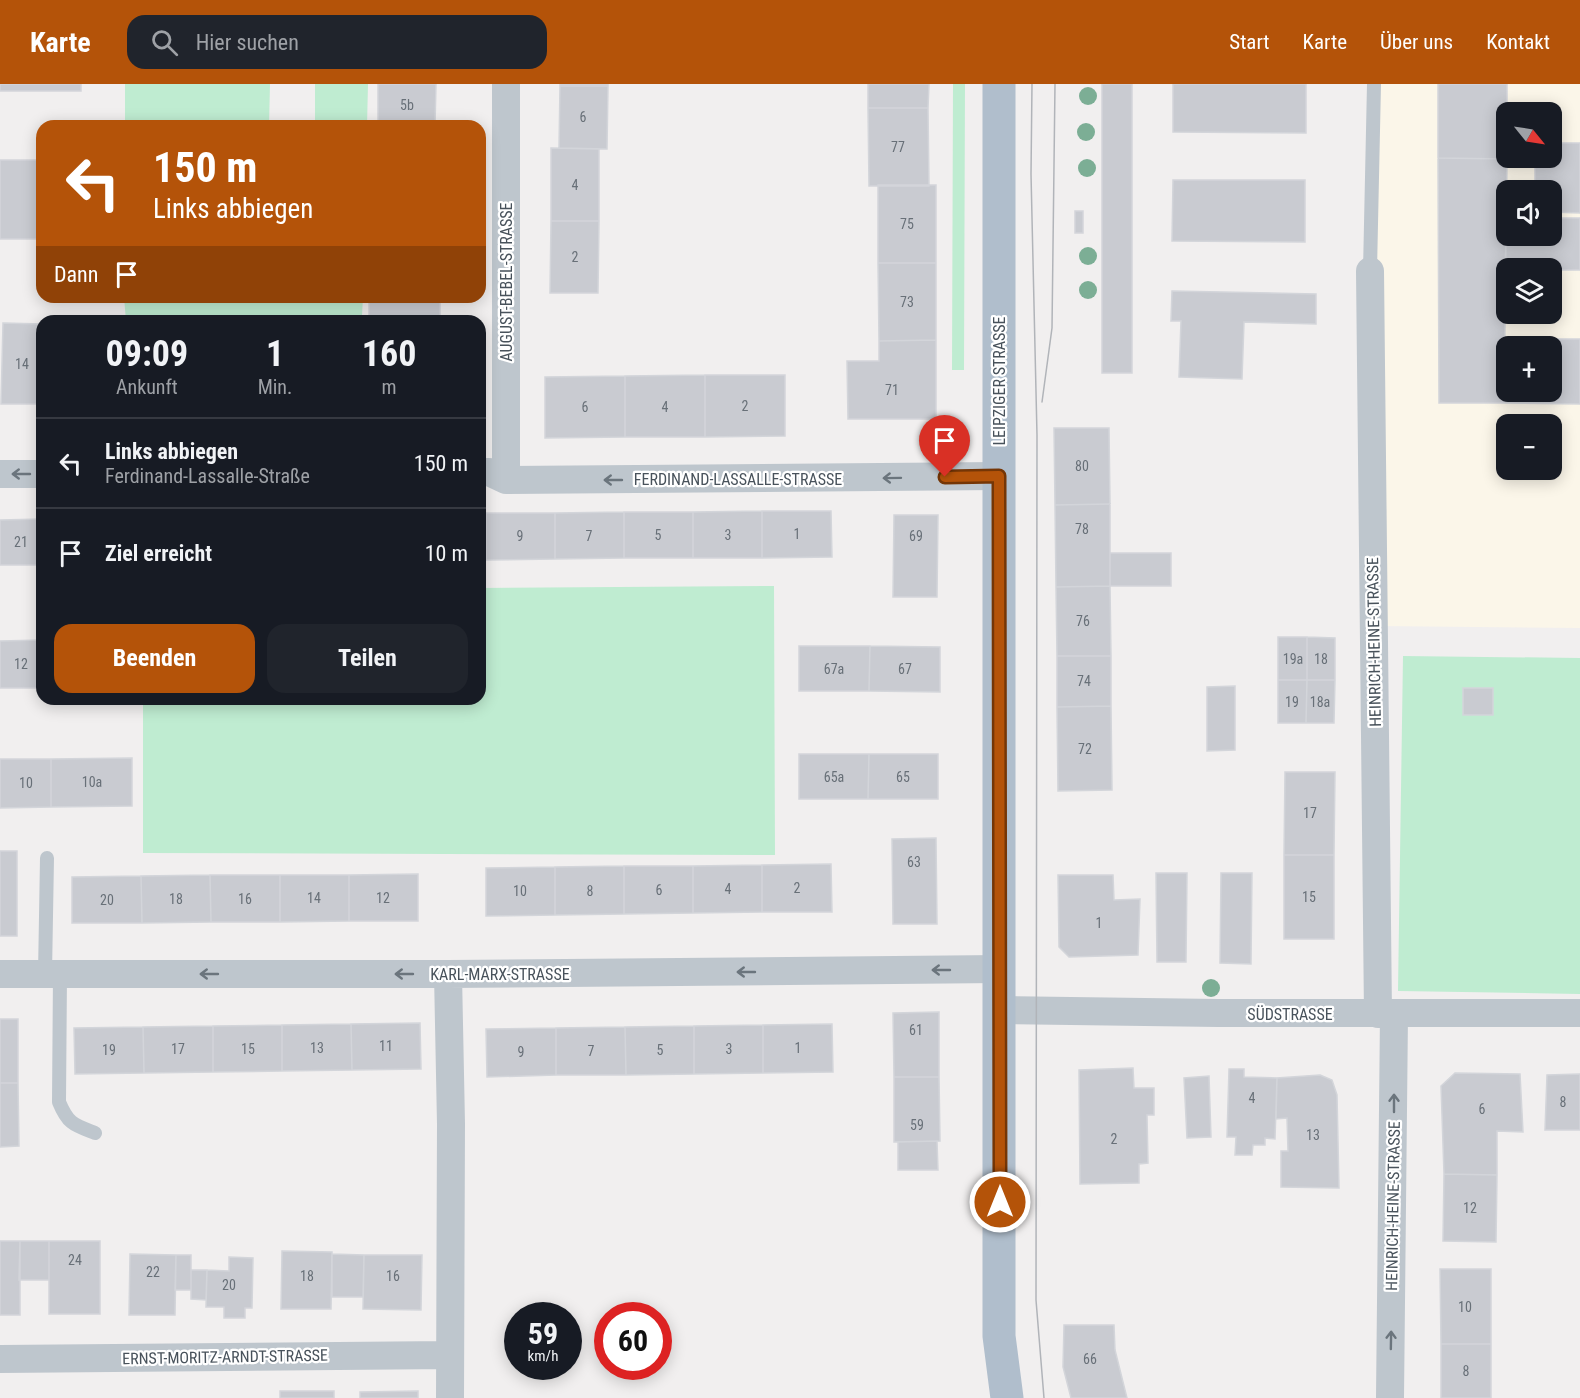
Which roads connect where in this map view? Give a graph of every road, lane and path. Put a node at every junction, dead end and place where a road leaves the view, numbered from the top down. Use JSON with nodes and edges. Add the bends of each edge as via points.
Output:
{"nodes":[{"id":1,"x":506,"y":84,"type":"edge"},
{"id":2,"x":999,"y":84,"type":"edge"},
{"id":3,"x":1374,"y":84,"type":"edge"},
{"id":4,"x":1370,"y":271,"type":"joint"},
{"id":5,"x":486,"y":472,"type":"edge"},
{"id":6,"x":0,"y":474,"type":"edge"},
{"id":7,"x":36,"y":474,"type":"edge"},
{"id":8,"x":999,"y":476,"type":"junction"},
{"id":9,"x":507,"y":480,"type":"junction"},
{"id":10,"x":47,"y":858,"type":"dead end"},
{"id":11,"x":1000,"y":969,"type":"junction"},
{"id":12,"x":0,"y":974,"type":"edge"},
{"id":13,"x":52,"y":974,"type":"junction"},
{"id":14,"x":448,"y":974,"type":"junction"},
{"id":15,"x":1000,"y":1010,"type":"junction"},
{"id":16,"x":1580,"y":1013,"type":"edge"},
{"id":17,"x":1386,"y":1014,"type":"junction"},
{"id":18,"x":95,"y":1133,"type":"dead end"},
{"id":19,"x":450,"y":1355,"type":"junction"},
{"id":20,"x":0,"y":1359,"type":"edge"},
{"id":21,"x":450,"y":1398,"type":"edge"},
{"id":22,"x":1007,"y":1398,"type":"edge"},
{"id":23,"x":1390,"y":1398,"type":"edge"}],
"edges":[{"from":1,"to":9,"type":"street","name":"AUGUST-BEBEL-STRASSE"},
{"from":2,"to":8,"type":"main road","name":"LEIPZIGER STRASSE"},
{"from":3,"to":4,"type":"lane"},
{"from":4,"to":17,"type":"street","name":"HEINRICH-HEINE-STRASSE"},
{"from":5,"to":9,"type":"street","name":"FERDINAND-LASSALLE-STRASSE"},
{"from":7,"to":6,"type":"street","one_way":true},
{"from":8,"to":9,"type":"street","name":"FERDINAND-LASSALLE-STRASSE","one_way":true},
{"from":8,"to":11,"type":"main road","name":"LEIPZIGER STRASSE"},
{"from":10,"to":13,"type":"lane"},
{"from":11,"to":14,"type":"street","name":"KARL-MARX-STRASSE","one_way":true},
{"from":11,"to":15,"type":"main road","name":"LEIPZIGER STRASSE"},
{"from":12,"to":13,"type":"street","name":"KARL-MARX-STRASSE"},
{"from":14,"to":13,"type":"street","name":"KARL-MARX-STRASSE","one_way":true},
{"from":13,"to":18,"type":"lane","via":[[59,1102],[66,1119]]},
{"from":14,"to":19,"type":"street"},
{"from":15,"to":17,"type":"street","name":"SÜDSTRASSE"},
{"from":15,"to":22,"type":"main road","name":"LEIPZIGER STRASSE","via":[[999,1336]]},
{"from":16,"to":17,"type":"street","name":"SÜDSTRASSE"},
{"from":23,"to":17,"type":"street","name":"HEINRICH-HEINE-STRASSE","one_way":true},
{"from":19,"to":20,"type":"street","name":"ERNST-MORITZ-ARNDT-STRASSE"},
{"from":19,"to":21,"type":"street"}]}
